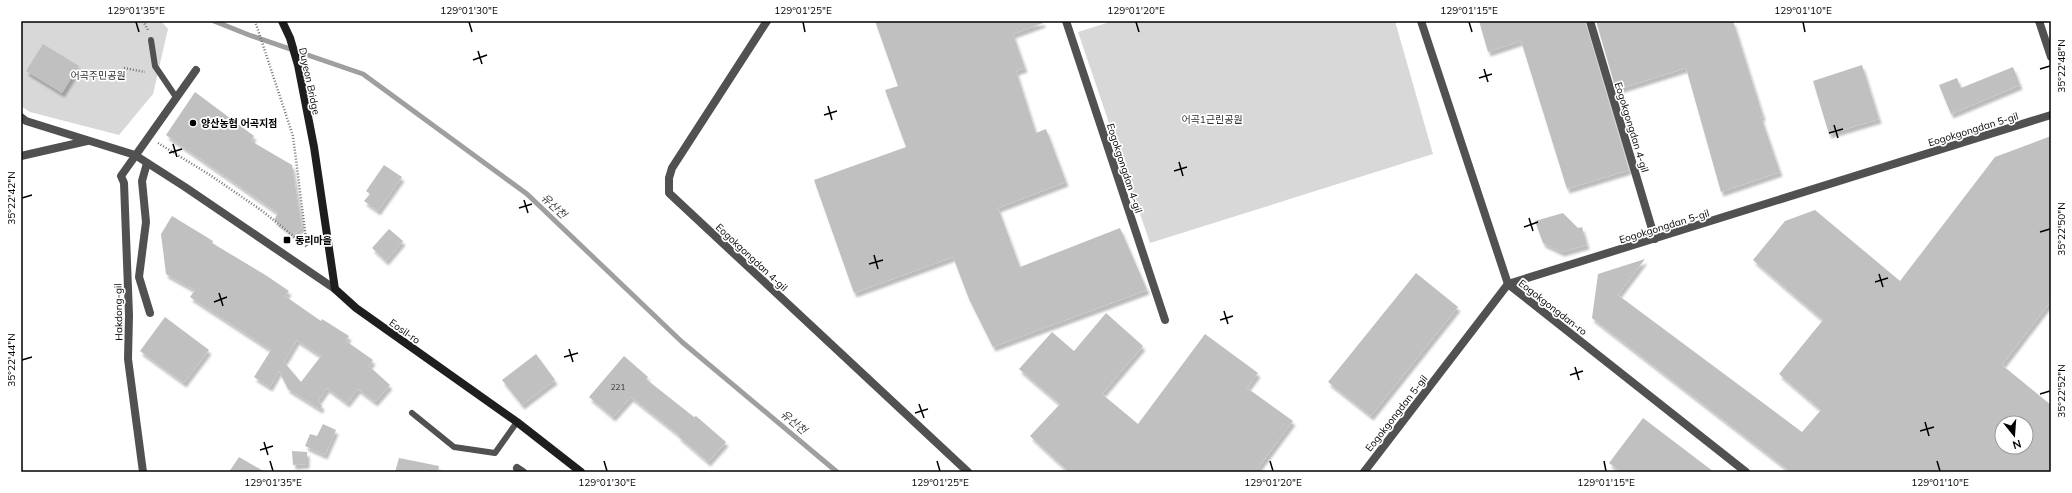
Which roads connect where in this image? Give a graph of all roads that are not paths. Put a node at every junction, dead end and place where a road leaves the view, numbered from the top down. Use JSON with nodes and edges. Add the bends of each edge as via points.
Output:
{"nodes":[{"id":1,"x":282,"y":21,"type":"edge"},
{"id":2,"x":767,"y":21,"type":"edge"},
{"id":3,"x":1066,"y":21,"type":"edge"},
{"id":4,"x":1421,"y":21,"type":"edge"},
{"id":5,"x":1590,"y":21,"type":"edge"},
{"id":6,"x":2039,"y":21,"type":"edge"},
{"id":7,"x":151,"y":40,"type":"dead end"},
{"id":8,"x":2051,"y":57,"type":"edge"},
{"id":9,"x":196,"y":70,"type":"dead end"},
{"id":10,"x":176,"y":97,"type":"junction"},
{"id":11,"x":2051,"y":115,"type":"edge"},
{"id":12,"x":21,"y":117,"type":"edge"},
{"id":13,"x":87,"y":141,"type":"junction"},
{"id":14,"x":135,"y":155,"type":"junction"},
{"id":15,"x":21,"y":156,"type":"edge"},
{"id":16,"x":147,"y":163,"type":"junction"},
{"id":17,"x":1655,"y":239,"type":"junction"},
{"id":18,"x":1508,"y":284,"type":"junction"},
{"id":19,"x":335,"y":289,"type":"junction"},
{"id":20,"x":150,"y":313,"type":"dead end"},
{"id":21,"x":1164,"y":320,"type":"dead end"},
{"id":22,"x":412,"y":413,"type":"dead end"},
{"id":23,"x":517,"y":422,"type":"junction"},
{"id":24,"x":143,"y":472,"type":"edge"},
{"id":25,"x":581,"y":472,"type":"edge"},
{"id":26,"x":968,"y":472,"type":"edge"},
{"id":27,"x":1364,"y":472,"type":"edge"},
{"id":28,"x":1746,"y":472,"type":"edge"}],
"edges":[{"from":1,"to":19,"type":"main road","name":"Duyeon Bridge","via":[[298,65],[314,147]]},
{"from":2,"to":26,"type":"street","name":"Eogokgongdan 4-gil","via":[[672,168],[669,193]]},
{"from":3,"to":21,"type":"street","name":"Eogokgongdan 4-gil"},
{"from":4,"to":18,"type":"street","name":"Eogokgongdan-ro"},
{"from":5,"to":17,"type":"street","name":"Eogokgongdan 4-gil"},
{"from":6,"to":8,"type":"street"},
{"from":7,"to":10,"type":"lane","via":[[155,66]]},
{"from":9,"to":10,"type":"street","name":"Hakdong-gil"},
{"from":10,"to":14,"type":"street","name":"Hakdong-gil"},
{"from":11,"to":17,"type":"street","name":"Eogokgongdan 5-gil"},
{"from":12,"to":13,"type":"street","via":[[26,121]]},
{"from":13,"to":14,"type":"street"},
{"from":13,"to":15,"type":"street"},
{"from":14,"to":16,"type":"street"},
{"from":14,"to":24,"type":"street","name":"Hakdong-gil","via":[[121,176],[124,183],[128,359]]},
{"from":16,"to":19,"type":"street"},
{"from":16,"to":20,"type":"street","via":[[142,181],[146,222],[139,277]]},
{"from":17,"to":18,"type":"street","name":"Eogokgongdan 5-gil"},
{"from":18,"to":27,"type":"street","name":"Eogokgongdan 5-gil"},
{"from":18,"to":28,"type":"street","name":"Eogokgongdan-ro"},
{"from":19,"to":23,"type":"main road","name":"Eosil-ro","via":[[356,308]]},
{"from":22,"to":23,"type":"lane","via":[[454,446],[495,453]]},
{"from":23,"to":25,"type":"main road","name":"Eosil-ro"}]}
